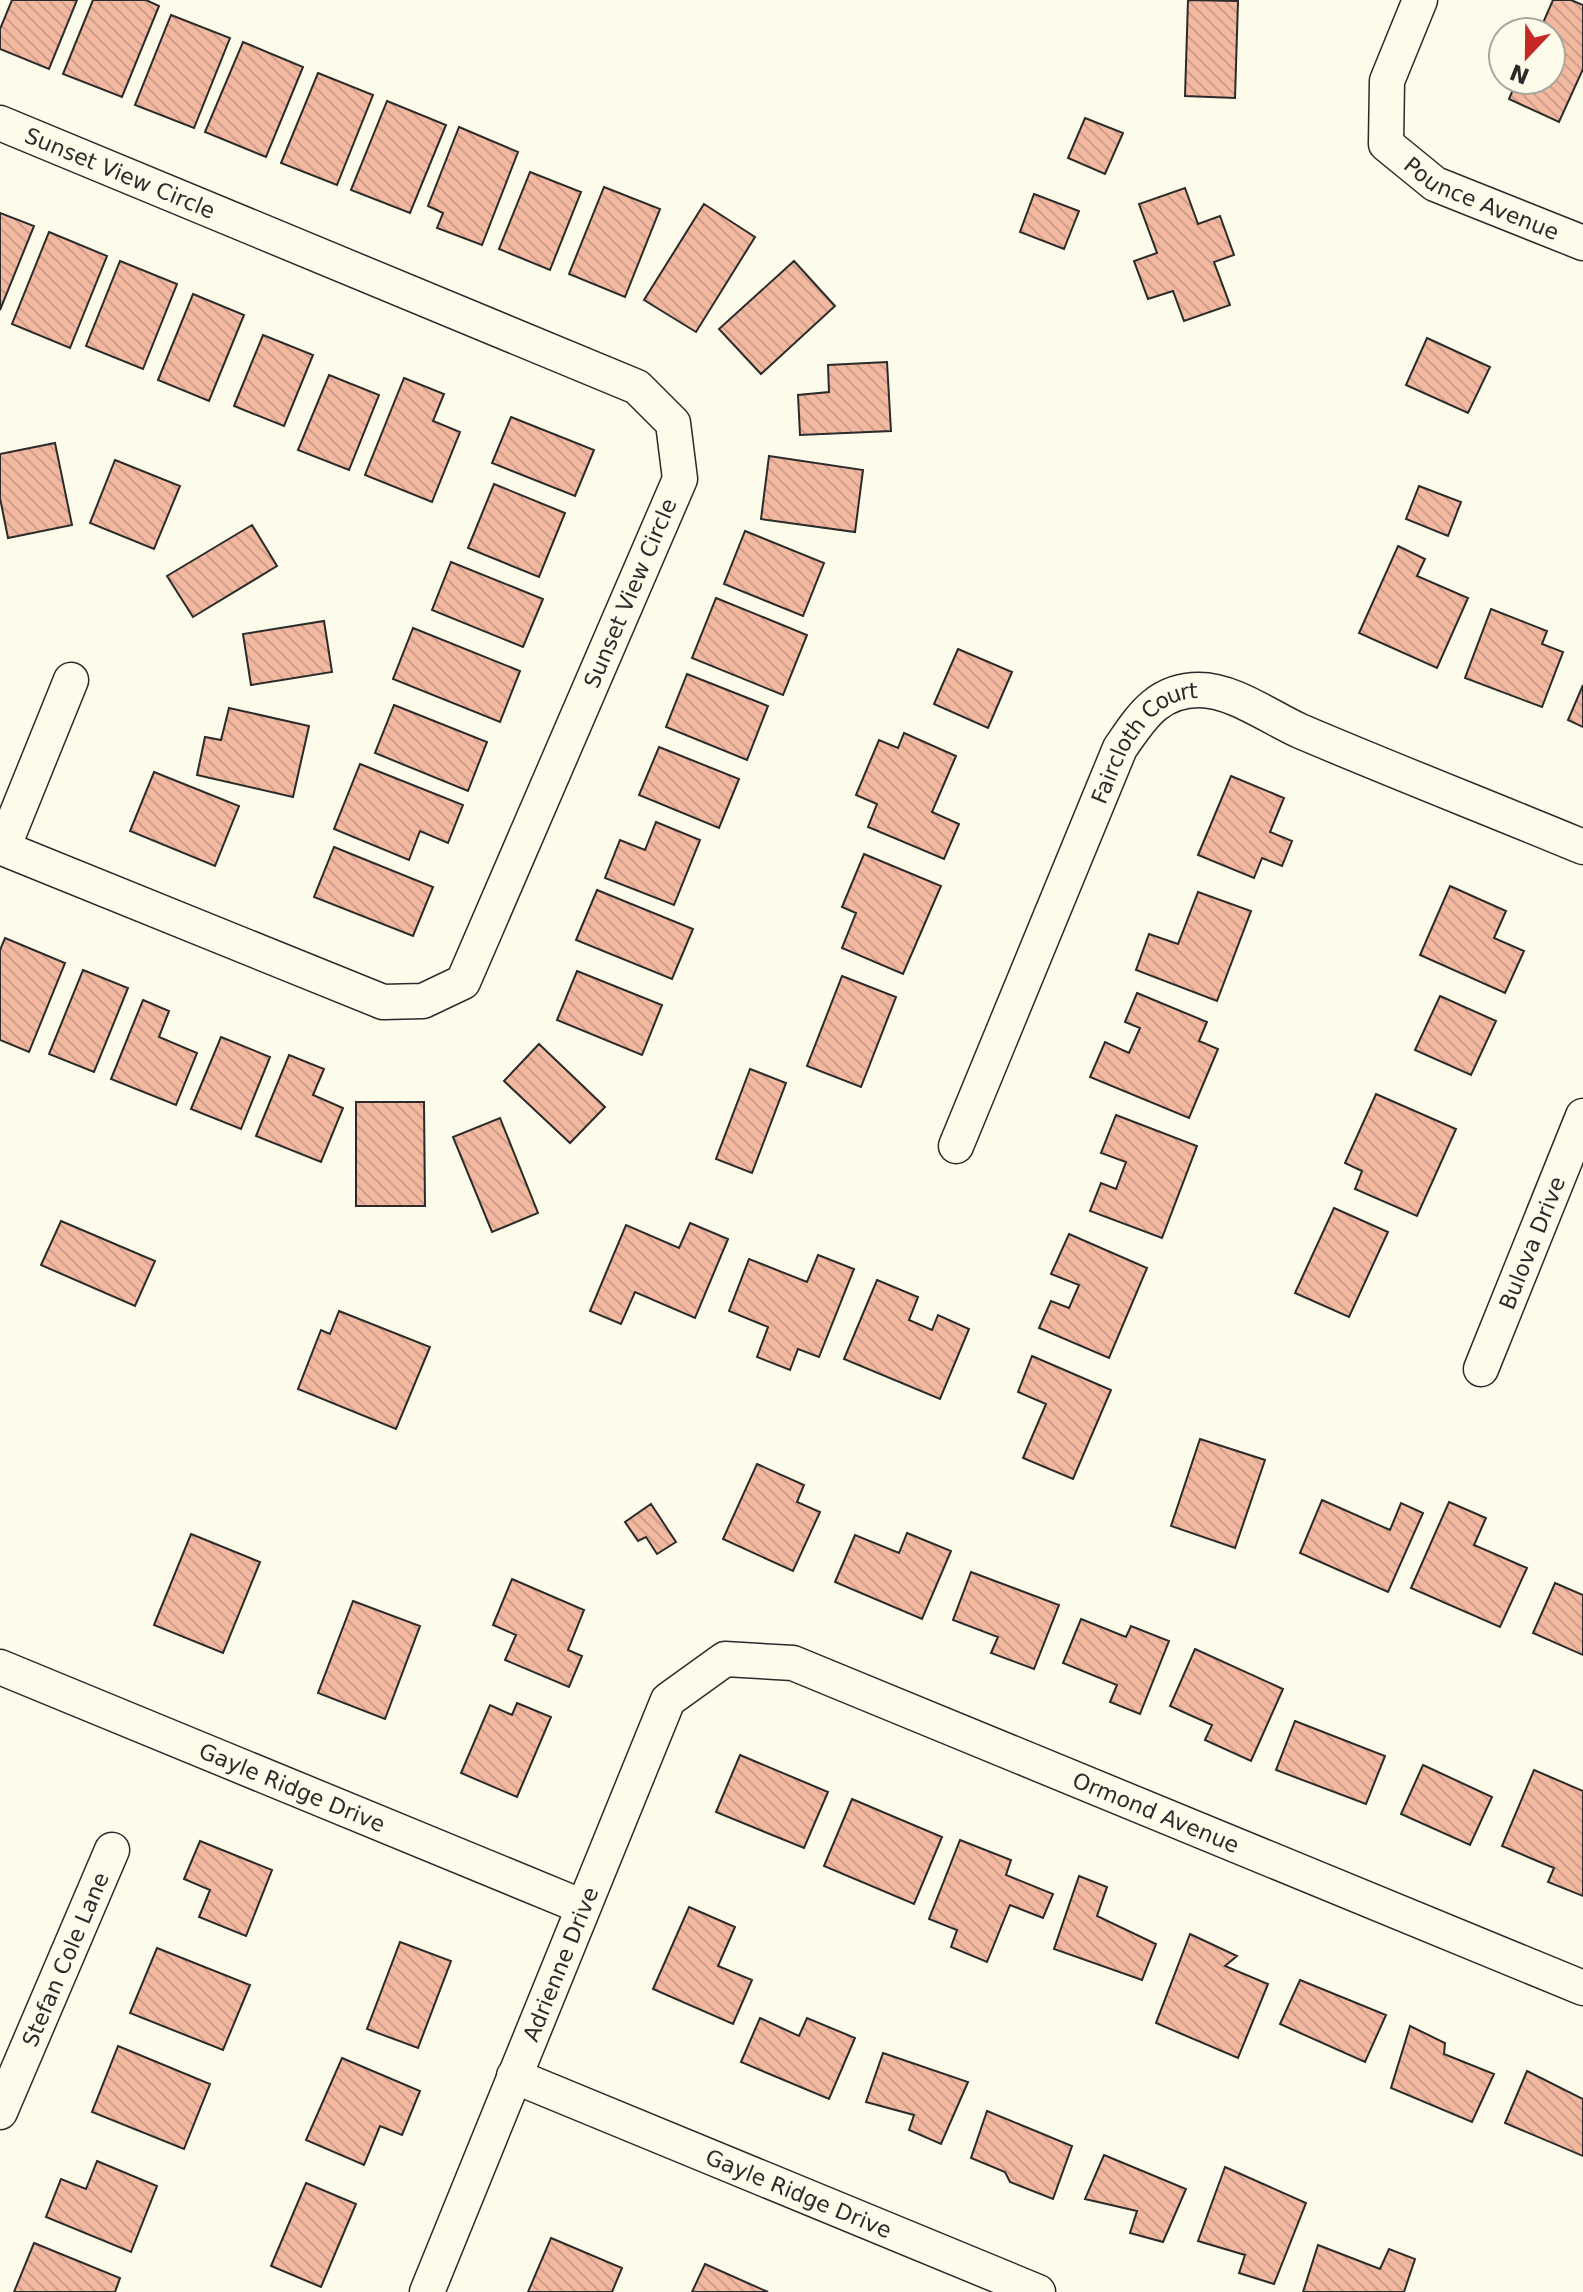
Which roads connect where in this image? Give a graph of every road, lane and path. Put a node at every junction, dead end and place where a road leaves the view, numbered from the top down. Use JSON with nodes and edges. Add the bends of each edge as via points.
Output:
{"nodes":[{"id":1,"x":1420,"y":0,"type":"edge"},
{"id":2,"x":0,"y":123,"type":"edge"},
{"id":3,"x":1583,"y":243,"type":"edge"},
{"id":4,"x":71,"y":680,"type":"dead end"},
{"id":5,"x":1,"y":847,"type":"edge"},
{"id":6,"x":1583,"y":847,"type":"edge"},
{"id":7,"x":1583,"y":1116,"type":"edge"},
{"id":8,"x":956,"y":1146,"type":"dead end"},
{"id":9,"x":1481,"y":1369,"type":"dead end"},
{"id":10,"x":725,"y":1659,"type":"joint"},
{"id":11,"x":0,"y":1667,"type":"edge"},
{"id":12,"x":112,"y":1850,"type":"dead end"},
{"id":13,"x":583,"y":1907,"type":"junction"},
{"id":14,"x":1583,"y":1988,"type":"edge"},
{"id":15,"x":514,"y":2076,"type":"junction"},
{"id":16,"x":0,"y":2112,"type":"edge"},
{"id":17,"x":427,"y":2292,"type":"edge"},
{"id":18,"x":1038,"y":2292,"type":"edge"}],
"edges":[{"from":1,"to":3,"type":"street","name":"Pounce Avenue","via":[[1387,81],[1386,144],[1435,184]]},
{"from":2,"to":5,"type":"street","name":"Sunset View Circle","via":[[637,387],[673,423],[680,479],[463,982],[423,1001],[383,1002]]},
{"from":4,"to":5,"type":"street"},
{"from":6,"to":8,"type":"street","name":"Faircloth Court","via":[[1297,729],[1243,701],[1199,690],[1162,698],[1120,748]]},
{"from":7,"to":9,"type":"street","name":"Bulova Drive"},
{"from":10,"to":13,"type":"street","name":"Adrienne Drive","via":[[668,1700]]},
{"from":10,"to":14,"type":"street","name":"Ormond Avenue","via":[[793,1663]]},
{"from":11,"to":13,"type":"street","name":"Gayle Ridge Drive"},
{"from":12,"to":16,"type":"street","name":"Stefan Cole Lane"},
{"from":13,"to":15,"type":"street","name":"Adrienne Drive"},
{"from":15,"to":17,"type":"street","name":"Adrienne Drive"},
{"from":15,"to":18,"type":"street","name":"Gayle Ridge Drive"}]}
